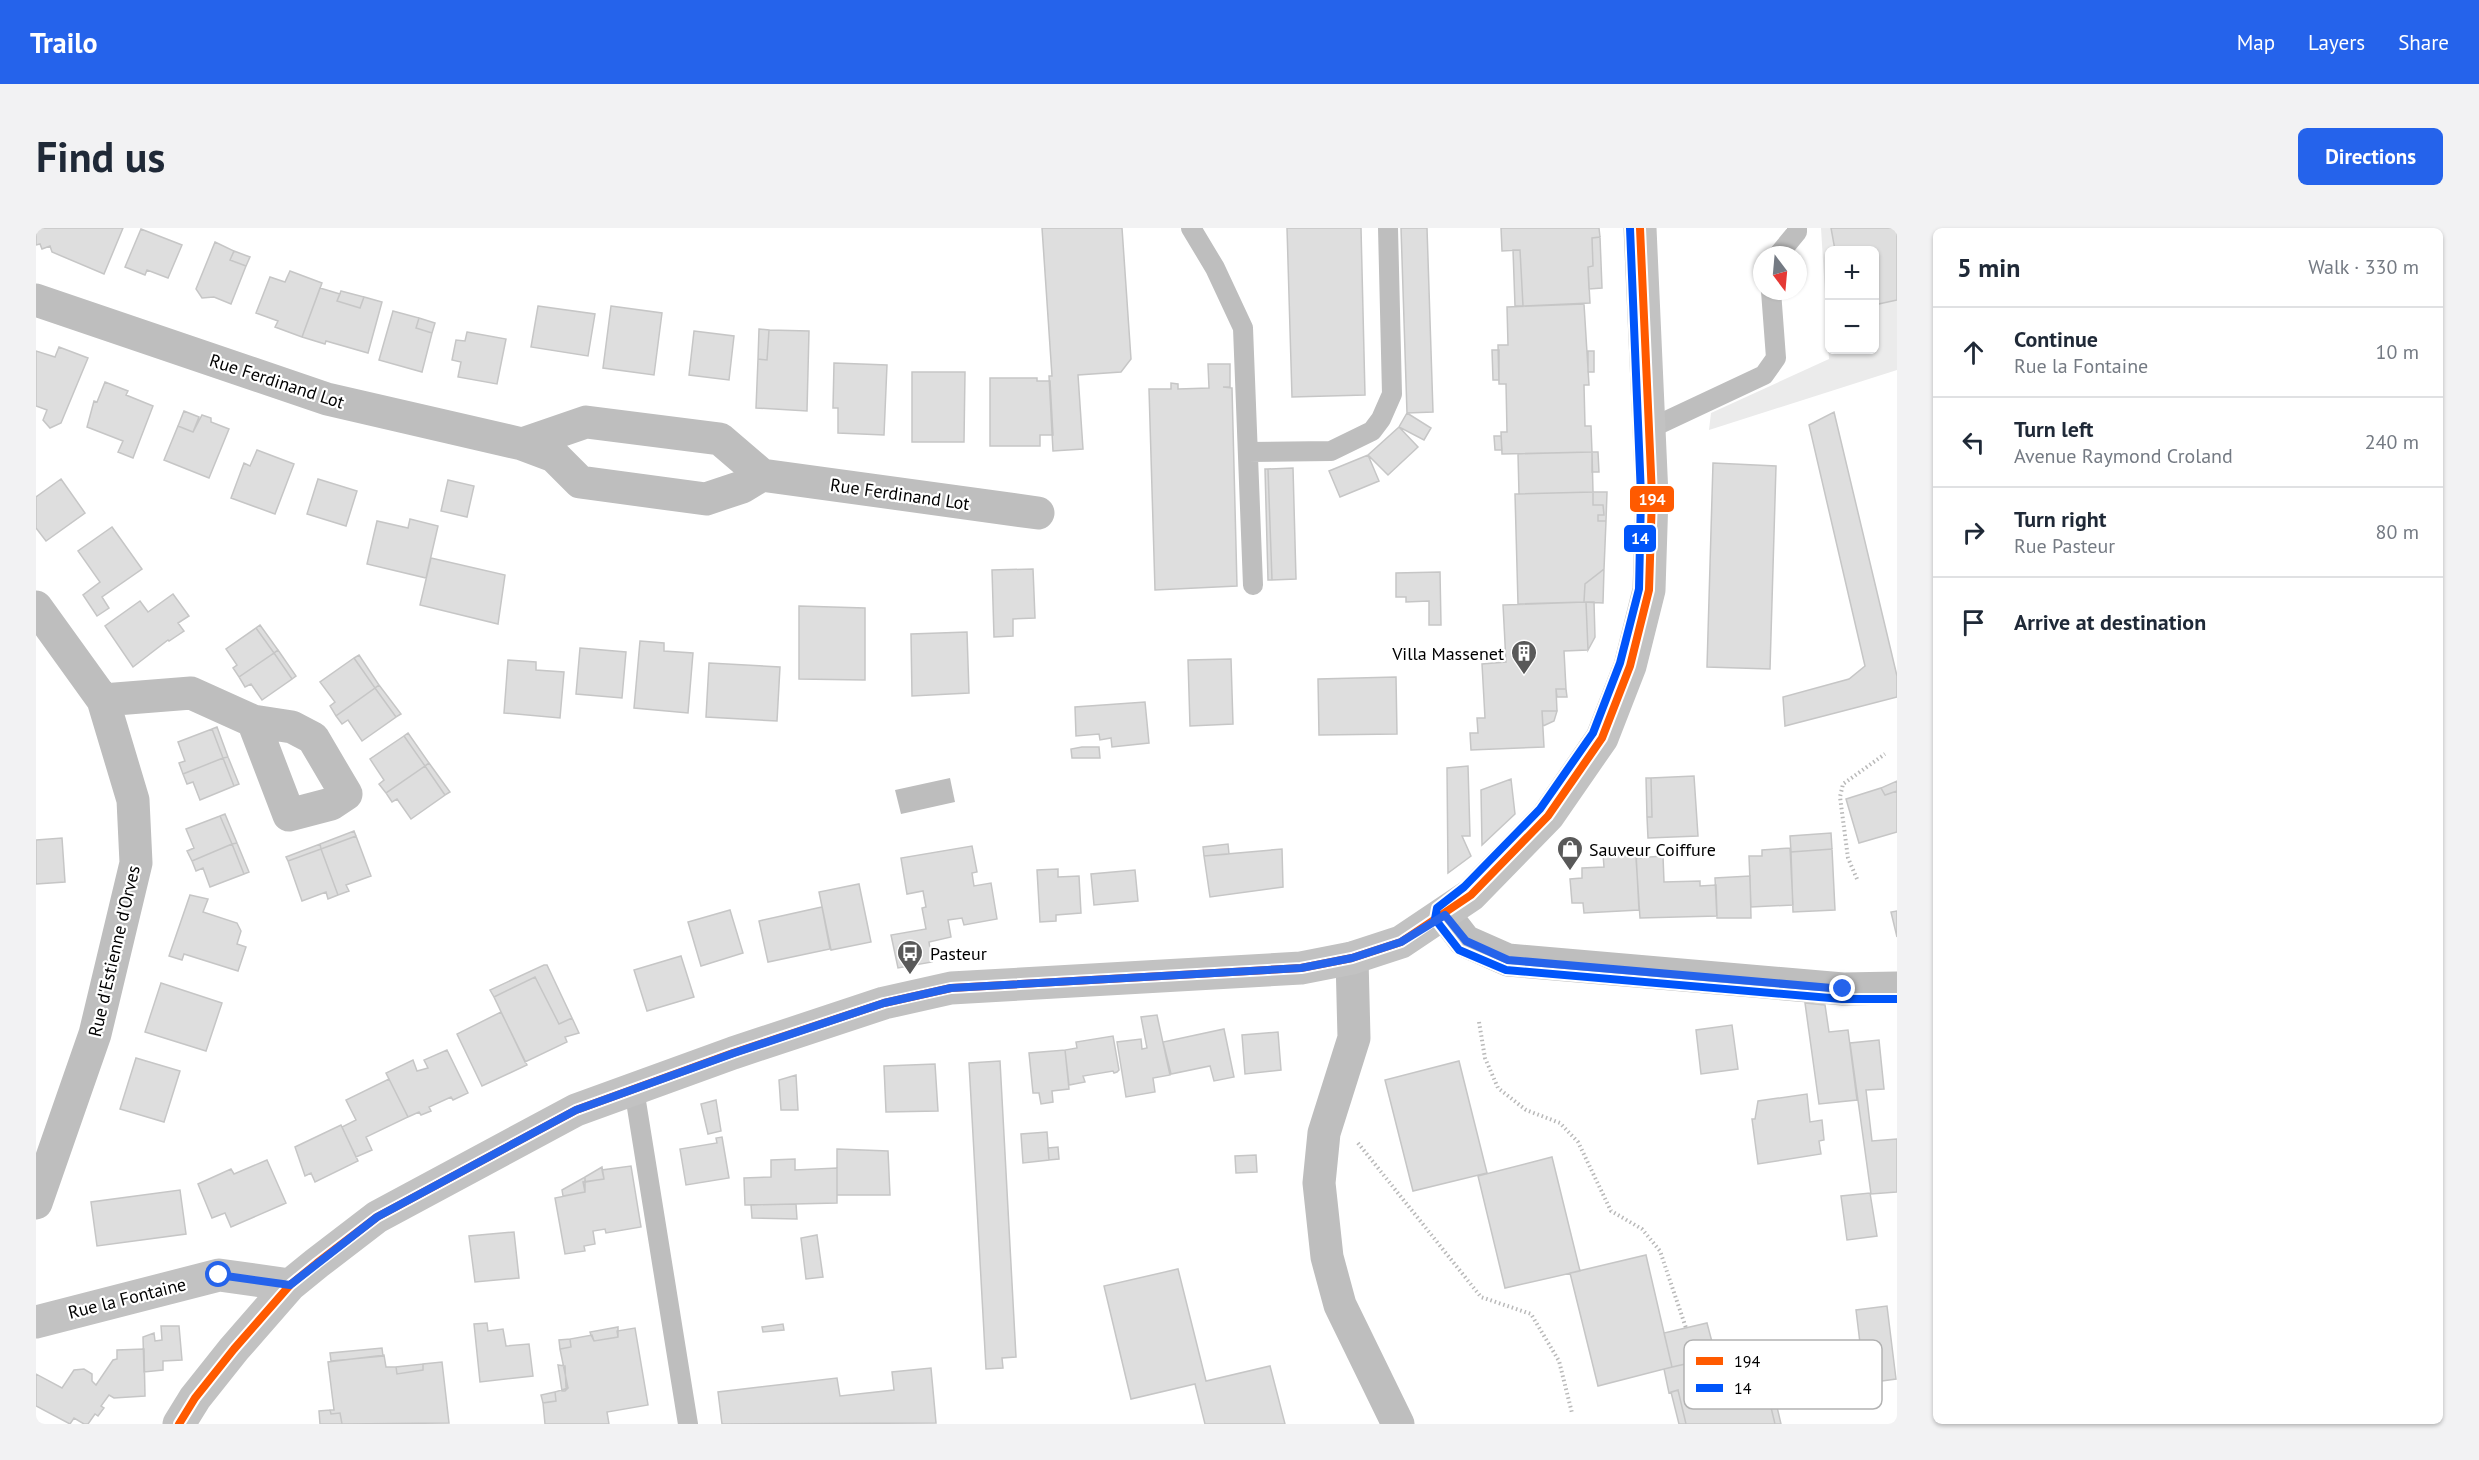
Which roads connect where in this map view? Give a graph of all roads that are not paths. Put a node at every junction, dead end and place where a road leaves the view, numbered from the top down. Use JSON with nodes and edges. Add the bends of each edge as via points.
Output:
{"nodes":[{"id":1,"x":1191,"y":228,"type":"edge"},
{"id":2,"x":1388,"y":228,"type":"edge"},
{"id":3,"x":1640,"y":228,"type":"edge"},
{"id":4,"x":1797,"y":228,"type":"edge"},
{"id":5,"x":1785,"y":246,"type":"edge"},
{"id":6,"x":36,"y":300,"type":"edge"},
{"id":7,"x":1772,"y":300,"type":"edge"},
{"id":8,"x":1649,"y":429,"type":"junction"},
{"id":9,"x":522,"y":444,"type":"junction"},
{"id":10,"x":1248,"y":452,"type":"junction"},
{"id":11,"x":762,"y":475,"type":"junction"},
{"id":12,"x":1038,"y":513,"type":"dead end"},
{"id":13,"x":1253,"y":585,"type":"dead end"},
{"id":14,"x":36,"y":607,"type":"edge"},
{"id":15,"x":103,"y":700,"type":"junction"},
{"id":16,"x":253,"y":721,"type":"dead end"},
{"id":17,"x":1445,"y":915,"type":"junction"},
{"id":18,"x":1352,"y":958,"type":"junction"},
{"id":19,"x":1897,"y":988,"type":"edge"},
{"id":20,"x":634,"y":1089,"type":"junction"},
{"id":21,"x":36,"y":1203,"type":"edge"},
{"id":22,"x":290,"y":1285,"type":"junction"},
{"id":23,"x":36,"y":1322,"type":"edge"},
{"id":24,"x":178,"y":1424,"type":"edge"},
{"id":25,"x":687,"y":1424,"type":"edge"},
{"id":26,"x":1398,"y":1424,"type":"edge"}],
"edges":[{"from":1,"to":10,"type":"lane","via":[[1243,328]]},
{"from":2,"to":10,"type":"lane","via":[[1392,394],[1381,419],[1372,431],[1331,451]]},
{"from":3,"to":8,"type":"main road"},
{"from":4,"to":5,"type":"lane"},
{"from":6,"to":9,"type":"street","name":"Rue Ferdinand Lot","via":[[327,399]]},
{"from":7,"to":8,"type":"lane","via":[[1776,358],[1764,375]]},
{"from":8,"to":17,"type":"main road","via":[[1649,590],[1630,666],[1602,738],[1548,816],[1511,857]]},
{"from":9,"to":11,"type":"street","via":[[586,422],[709,437],[720,439]]},
{"from":9,"to":11,"type":"street","name":"Rue Ferdinand Lot","via":[[554,456],[580,482],[706,499],[742,487]]},
{"from":10,"to":13,"type":"lane"},
{"from":11,"to":12,"type":"street","name":"Rue Ferdinand Lot"},
{"from":14,"to":15,"type":"street","name":"Rue d'Estienne d'Orves"},
{"from":15,"to":16,"type":"street","via":[[191,693]]},
{"from":15,"to":21,"type":"street","name":"Rue d'Estienne d'Orves","via":[[133,800],[136,863],[96,1034]]},
{"from":17,"to":18,"type":"main road","via":[[1401,942]]},
{"from":17,"to":19,"type":"street","via":[[1466,941],[1508,960],[1843,989]]},
{"from":18,"to":20,"type":"main road","via":[[1301,968],[951,988],[884,1003]]},
{"from":18,"to":26,"type":"street","via":[[1354,1038],[1324,1133],[1319,1183],[1327,1257],[1340,1305]]},
{"from":20,"to":22,"type":"main road","via":[[576,1110],[377,1217]]},
{"from":20,"to":25,"type":"lane"},
{"from":22,"to":23,"type":"main road","name":"Rue la Fontaine","via":[[219,1275]]},
{"from":22,"to":24,"type":"main road","via":[[201,1390]]}]}
